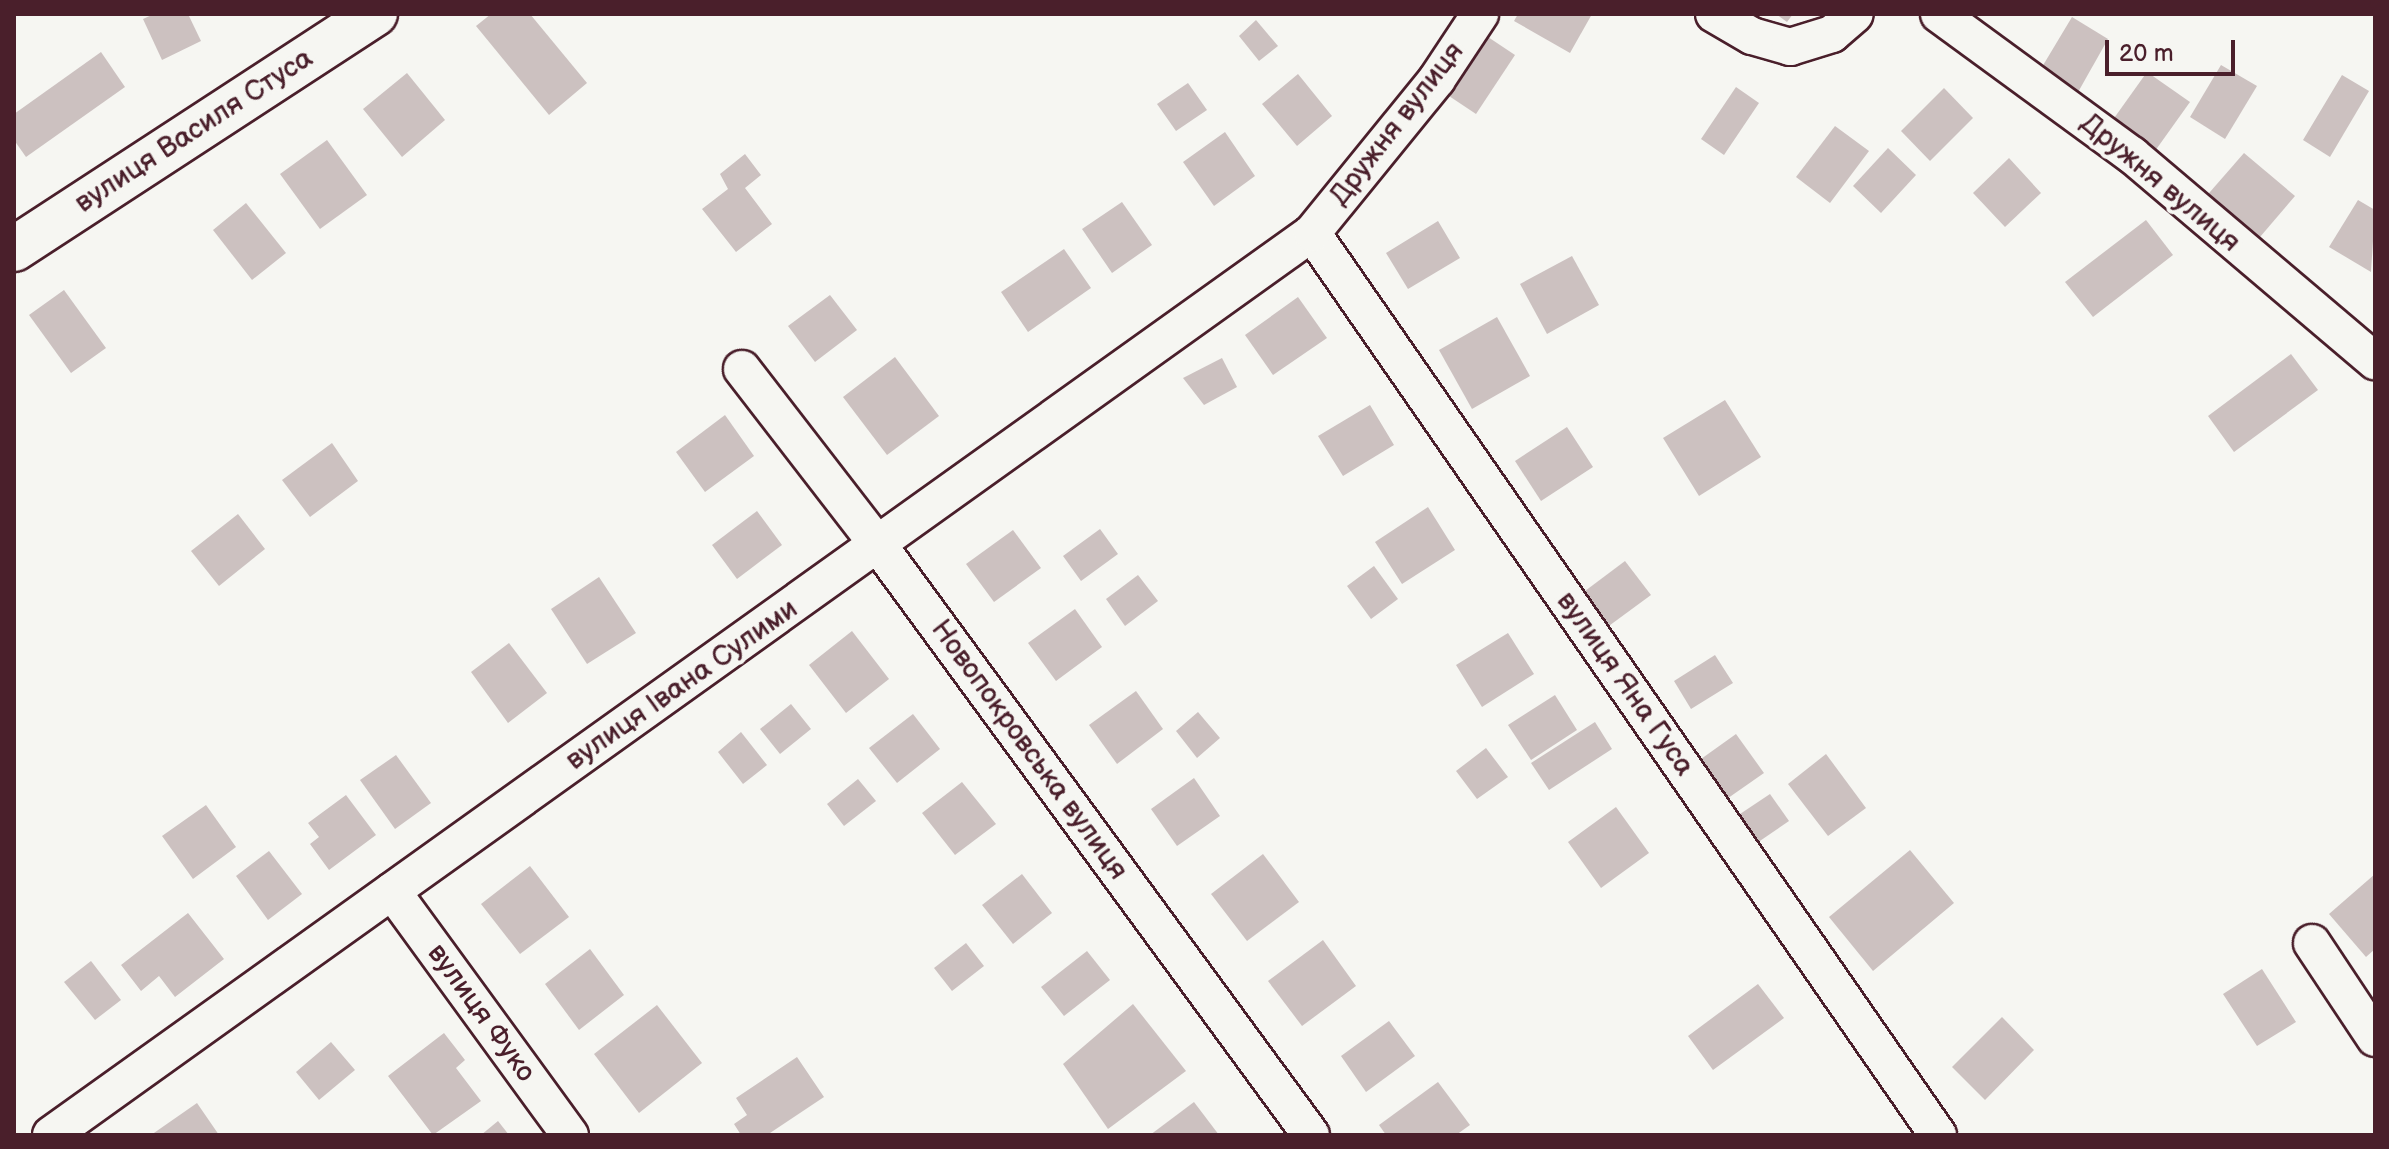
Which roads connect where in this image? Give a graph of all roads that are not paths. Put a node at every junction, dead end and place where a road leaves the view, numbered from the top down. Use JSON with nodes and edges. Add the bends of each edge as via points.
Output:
{"nodes":[{"id":1,"x":375,"y":14,"type":"edge"},
{"id":2,"x":1480,"y":14,"type":"edge"},
{"id":3,"x":1714,"y":14,"type":"edge"},
{"id":4,"x":1855,"y":14,"type":"edge"},
{"id":5,"x":1939,"y":14,"type":"edge"},
{"id":6,"x":1312,"y":233,"type":"junction"},
{"id":7,"x":14,"y":249,"type":"edge"},
{"id":8,"x":2375,"y":361,"type":"edge"},
{"id":9,"x":742,"y":369,"type":"dead end"},
{"id":10,"x":879,"y":546,"type":"junction"},
{"id":11,"x":392,"y":891,"type":"junction"},
{"id":12,"x":2312,"y":943,"type":"dead end"},
{"id":13,"x":2375,"y":1038,"type":"edge"},
{"id":14,"x":51,"y":1135,"type":"edge"},
{"id":15,"x":570,"y":1135,"type":"edge"},
{"id":16,"x":1311,"y":1135,"type":"edge"},
{"id":17,"x":1938,"y":1135,"type":"edge"}],
"edges":[{"from":1,"to":7,"type":"main road","name":"вулиця Василя Стуса"},
{"from":2,"to":6,"type":"street","name":"Дружня вулиця","via":[[1437,79]]},
{"from":3,"to":4,"type":"street","via":[[1752,36],[1790,47],[1832,34]]},
{"from":5,"to":8,"type":"street","name":"Дружня вулиця","via":[[2132,155]]},
{"from":6,"to":10,"type":"street","name":"вулиця Івана Сулими"},
{"from":6,"to":17,"type":"street","name":"вулиця Яна Гуса"},
{"from":9,"to":10,"type":"street","name":"Новопокровська вулиця"},
{"from":10,"to":11,"type":"street","name":"вулиця Івана Сулими"},
{"from":10,"to":16,"type":"street","name":"Новопокровська вулиця"},
{"from":11,"to":14,"type":"street","name":"вулиця Івана Сулими"},
{"from":11,"to":15,"type":"street","name":"вулиця Фуко"},
{"from":12,"to":13,"type":"street"}]}
